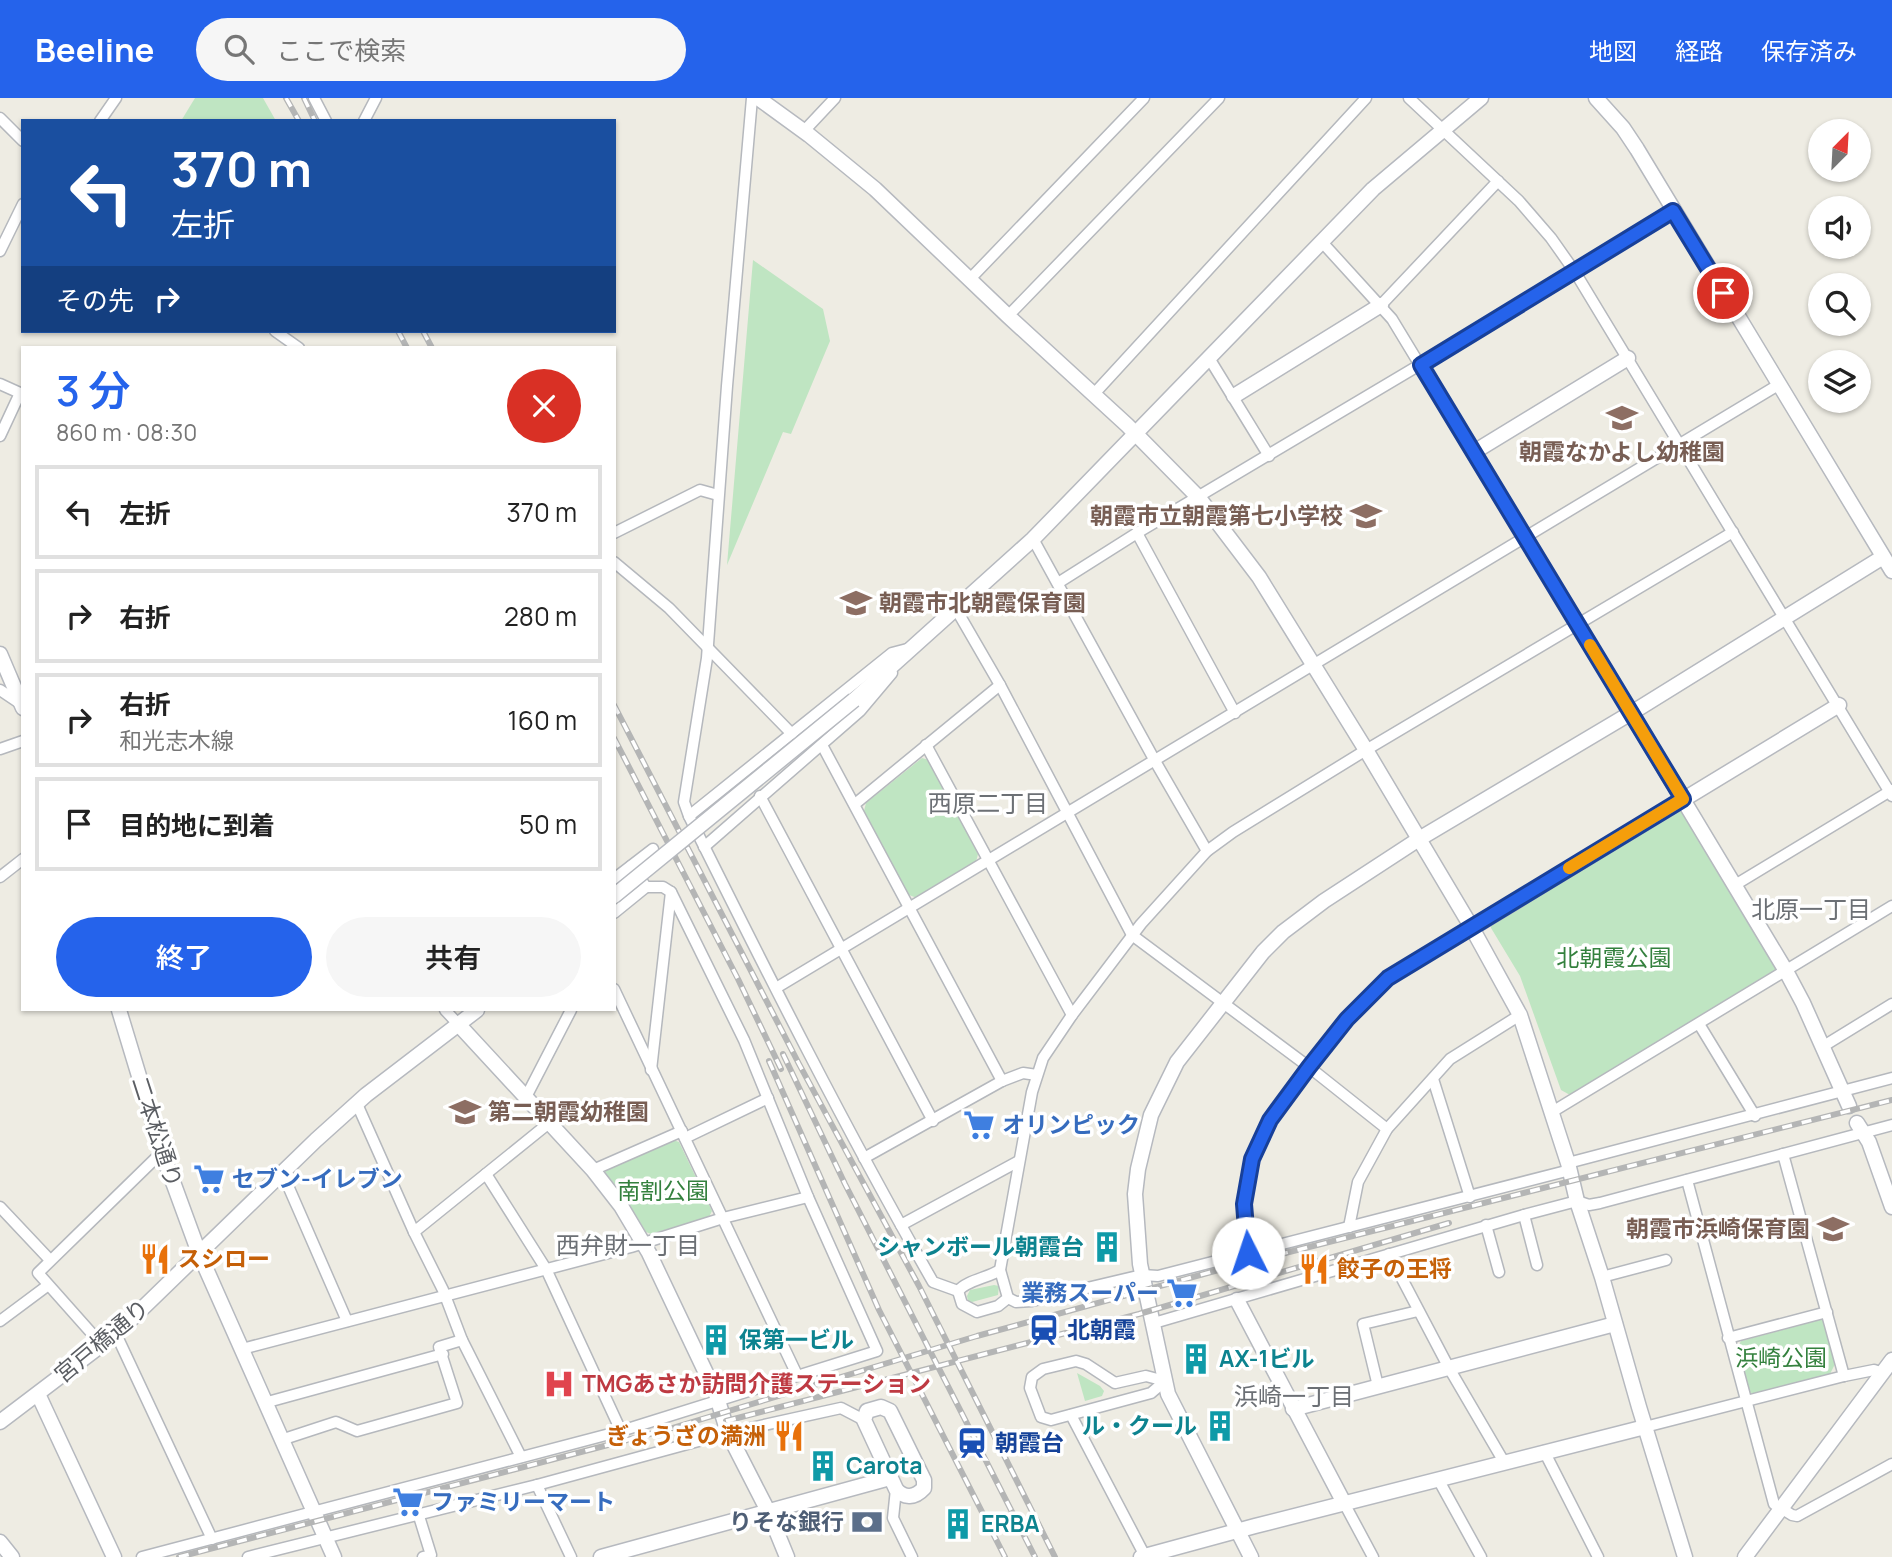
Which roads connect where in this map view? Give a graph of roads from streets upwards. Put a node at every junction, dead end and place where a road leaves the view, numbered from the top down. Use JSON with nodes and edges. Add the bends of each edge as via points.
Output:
{"nodes":[{"id":1,"x":116,"y":98,"type":"edge"},
{"id":2,"x":314,"y":98,"type":"edge"},
{"id":3,"x":376,"y":98,"type":"edge"},
{"id":4,"x":752,"y":98,"type":"edge"},
{"id":5,"x":758,"y":98,"type":"edge"},
{"id":6,"x":835,"y":98,"type":"edge"},
{"id":7,"x":1144,"y":98,"type":"edge"},
{"id":8,"x":1219,"y":98,"type":"edge"},
{"id":9,"x":1366,"y":98,"type":"edge"},
{"id":10,"x":1409,"y":98,"type":"edge"},
{"id":11,"x":1481,"y":98,"type":"edge"},
{"id":12,"x":1596,"y":98,"type":"edge"},
{"id":13,"x":0,"y":118,"type":"edge"},
{"id":14,"x":101,"y":119,"type":"edge"},
{"id":15,"x":325,"y":119,"type":"edge"},
{"id":16,"x":365,"y":119,"type":"edge"},
{"id":17,"x":1441,"y":130,"type":"junction"},
{"id":18,"x":804,"y":131,"type":"junction"},
{"id":19,"x":21,"y":139,"type":"edge"},
{"id":20,"x":1498,"y":181,"type":"junction"},
{"id":21,"x":21,"y":208,"type":"edge"},
{"id":22,"x":1673,"y":211,"type":"junction"},
{"id":23,"x":1321,"y":241,"type":"junction"},
{"id":24,"x":0,"y":251,"type":"edge"},
{"id":25,"x":1575,"y":272,"type":"junction"},
{"id":26,"x":970,"y":278,"type":"junction"},
{"id":27,"x":1381,"y":305,"type":"junction"},
{"id":28,"x":1008,"y":316,"type":"junction"},
{"id":29,"x":278,"y":333,"type":"edge"},
{"id":30,"x":296,"y":346,"type":"edge"},
{"id":31,"x":1209,"y":358,"type":"junction"},
{"id":32,"x":1628,"y":358,"type":"junction"},
{"id":33,"x":1421,"y":365,"type":"junction"},
{"id":34,"x":0,"y":384,"type":"edge"},
{"id":35,"x":1778,"y":385,"type":"junction"},
{"id":36,"x":1093,"y":395,"type":"junction"},
{"id":37,"x":1234,"y":396,"type":"junction"},
{"id":38,"x":1137,"y":434,"type":"junction"},
{"id":39,"x":0,"y":436,"type":"edge"},
{"id":40,"x":1680,"y":444,"type":"junction"},
{"id":41,"x":1474,"y":452,"type":"junction"},
{"id":42,"x":1269,"y":456,"type":"junction"},
{"id":43,"x":718,"y":495,"type":"junction"},
{"id":44,"x":1199,"y":498,"type":"junction"},
{"id":45,"x":616,"y":532,"type":"edge"},
{"id":46,"x":1733,"y":532,"type":"junction"},
{"id":47,"x":1137,"y":533,"type":"junction"},
{"id":48,"x":1525,"y":538,"type":"junction"},
{"id":49,"x":1033,"y":539,"type":"junction"},
{"id":50,"x":1883,"y":556,"type":"junction"},
{"id":51,"x":616,"y":564,"type":"edge"},
{"id":52,"x":1892,"y":571,"type":"edge"},
{"id":53,"x":1058,"y":583,"type":"junction"},
{"id":54,"x":956,"y":608,"type":"junction"},
{"id":55,"x":1786,"y":618,"type":"junction"},
{"id":56,"x":1578,"y":625,"type":"junction"},
{"id":57,"x":708,"y":646,"type":"junction"},
{"id":58,"x":914,"y":647,"type":"junction"},
{"id":59,"x":0,"y":654,"type":"edge"},
{"id":60,"x":1313,"y":665,"type":"junction"},
{"id":61,"x":1000,"y":685,"type":"junction"},
{"id":62,"x":0,"y":690,"type":"edge"},
{"id":63,"x":21,"y":704,"type":"edge"},
{"id":64,"x":21,"y":705,"type":"edge"},
{"id":65,"x":1839,"y":705,"type":"junction"},
{"id":66,"x":1235,"y":713,"type":"junction"},
{"id":67,"x":1631,"y":713,"type":"junction"},
{"id":68,"x":792,"y":734,"type":"junction"},
{"id":69,"x":21,"y":742,"type":"edge"},
{"id":70,"x":822,"y":745,"type":"junction"},
{"id":71,"x":926,"y":745,"type":"junction"},
{"id":72,"x":0,"y":750,"type":"edge"},
{"id":73,"x":1366,"y":750,"type":"junction"},
{"id":74,"x":1155,"y":761,"type":"junction"},
{"id":75,"x":1891,"y":793,"type":"edge"},
{"id":76,"x":760,"y":796,"type":"junction"},
{"id":77,"x":1683,"y":799,"type":"junction"},
{"id":78,"x":855,"y":804,"type":"junction"},
{"id":79,"x":1068,"y":813,"type":"junction"},
{"id":80,"x":688,"y":816,"type":"junction"},
{"id":81,"x":1419,"y":839,"type":"junction"},
{"id":82,"x":704,"y":847,"type":"junction"},
{"id":83,"x":653,"y":849,"type":"dead end"},
{"id":84,"x":1207,"y":851,"type":"junction"},
{"id":85,"x":21,"y":861,"type":"edge"},
{"id":86,"x":988,"y":861,"type":"junction"},
{"id":87,"x":631,"y":866,"type":"junction"},
{"id":88,"x":0,"y":877,"type":"edge"},
{"id":89,"x":616,"y":877,"type":"edge"},
{"id":90,"x":1735,"y":885,"type":"junction"},
{"id":91,"x":646,"y":887,"type":"junction"},
{"id":92,"x":671,"y":892,"type":"junction"},
{"id":93,"x":616,"y":894,"type":"edge"},
{"id":94,"x":1892,"y":906,"type":"edge"},
{"id":95,"x":911,"y":908,"type":"junction"},
{"id":96,"x":616,"y":911,"type":"edge"},
{"id":97,"x":1472,"y":928,"type":"junction"},
{"id":98,"x":1132,"y":935,"type":"junction"},
{"id":99,"x":841,"y":950,"type":"junction"},
{"id":100,"x":1786,"y":971,"type":"junction"},
{"id":101,"x":776,"y":988,"type":"junction"},
{"id":102,"x":616,"y":993,"type":"edge"},
{"id":103,"x":1222,"y":1003,"type":"junction"},
{"id":104,"x":1892,"y":1004,"type":"edge"},
{"id":105,"x":119,"y":1011,"type":"edge"},
{"id":106,"x":446,"y":1011,"type":"edge"},
{"id":107,"x":476,"y":1011,"type":"edge"},
{"id":108,"x":570,"y":1011,"type":"edge"},
{"id":109,"x":1072,"y":1015,"type":"junction"},
{"id":110,"x":1520,"y":1015,"type":"junction"},
{"id":111,"x":1699,"y":1024,"type":"junction"},
{"id":112,"x":459,"y":1025,"type":"junction"},
{"id":113,"x":1822,"y":1047,"type":"junction"},
{"id":114,"x":1309,"y":1067,"type":"junction"},
{"id":115,"x":651,"y":1070,"type":"junction"},
{"id":116,"x":1037,"y":1074,"type":"junction"},
{"id":117,"x":1892,"y":1078,"type":"edge"},
{"id":118,"x":1433,"y":1079,"type":"junction"},
{"id":119,"x":1002,"y":1081,"type":"junction"},
{"id":120,"x":1842,"y":1091,"type":"junction"},
{"id":121,"x":526,"y":1097,"type":"junction"},
{"id":122,"x":768,"y":1098,"type":"junction"},
{"id":123,"x":357,"y":1104,"type":"junction"},
{"id":124,"x":1849,"y":1106,"type":"dead end"},
{"id":125,"x":1552,"y":1112,"type":"junction"},
{"id":126,"x":1755,"y":1116,"type":"junction"},
{"id":127,"x":933,"y":1121,"type":"junction"},
{"id":128,"x":550,"y":1123,"type":"junction"},
{"id":129,"x":1892,"y":1125,"type":"edge"},
{"id":130,"x":1859,"y":1127,"type":"junction"},
{"id":131,"x":1387,"y":1129,"type":"junction"},
{"id":132,"x":683,"y":1134,"type":"junction"},
{"id":133,"x":162,"y":1152,"type":"junction"},
{"id":134,"x":1783,"y":1154,"type":"junction"},
{"id":135,"x":864,"y":1158,"type":"junction"},
{"id":136,"x":1019,"y":1161,"type":"junction"},
{"id":137,"x":1569,"y":1166,"type":"junction"},
{"id":138,"x":593,"y":1170,"type":"junction"},
{"id":139,"x":282,"y":1172,"type":"junction"},
{"id":140,"x":486,"y":1174,"type":"junction"},
{"id":141,"x":1686,"y":1180,"type":"junction"},
{"id":142,"x":1470,"y":1196,"type":"junction"},
{"id":143,"x":808,"y":1197,"type":"junction"},
{"id":144,"x":1577,"y":1201,"type":"junction"},
{"id":145,"x":0,"y":1206,"type":"edge"},
{"id":146,"x":1892,"y":1207,"type":"edge"},
{"id":147,"x":1524,"y":1215,"type":"junction"},
{"id":148,"x":723,"y":1218,"type":"junction"},
{"id":149,"x":901,"y":1225,"type":"junction"},
{"id":150,"x":1486,"y":1225,"type":"junction"},
{"id":151,"x":1349,"y":1227,"type":"junction"},
{"id":152,"x":414,"y":1232,"type":"junction"},
{"id":153,"x":644,"y":1242,"type":"junction"},
{"id":154,"x":200,"y":1253,"type":"junction"},
{"id":155,"x":1248,"y":1253,"type":"junction"},
{"id":156,"x":1389,"y":1254,"type":"junction"},
{"id":157,"x":50,"y":1260,"type":"junction"},
{"id":158,"x":1665,"y":1260,"type":"dead end"},
{"id":159,"x":1537,"y":1265,"type":"dead end"},
{"id":160,"x":546,"y":1269,"type":"junction"},
{"id":161,"x":1000,"y":1270,"type":"junction"},
{"id":162,"x":1499,"y":1272,"type":"dead end"},
{"id":163,"x":1142,"y":1275,"type":"junction"},
{"id":164,"x":1602,"y":1276,"type":"junction"},
{"id":165,"x":47,"y":1286,"type":"junction"},
{"id":166,"x":958,"y":1291,"type":"junction"},
{"id":167,"x":443,"y":1295,"type":"junction"},
{"id":168,"x":1008,"y":1298,"type":"junction"},
{"id":169,"x":1237,"y":1300,"type":"junction"},
{"id":170,"x":1418,"y":1311,"type":"junction"},
{"id":171,"x":1827,"y":1312,"type":"junction"},
{"id":172,"x":0,"y":1321,"type":"edge"},
{"id":173,"x":347,"y":1321,"type":"junction"},
{"id":174,"x":1154,"y":1323,"type":"junction"},
{"id":175,"x":1615,"y":1324,"type":"junction"},
{"id":176,"x":116,"y":1334,"type":"junction"},
{"id":177,"x":1728,"y":1338,"type":"junction"},
{"id":178,"x":463,"y":1340,"type":"junction"},
{"id":179,"x":102,"y":1346,"type":"junction"},
{"id":180,"x":242,"y":1349,"type":"junction"},
{"id":181,"x":443,"y":1354,"type":"junction"},
{"id":182,"x":1892,"y":1360,"type":"edge"},
{"id":183,"x":1449,"y":1368,"type":"junction"},
{"id":184,"x":1883,"y":1373,"type":"junction"},
{"id":185,"x":797,"y":1375,"type":"junction"},
{"id":186,"x":1844,"y":1376,"type":"junction"},
{"id":187,"x":1165,"y":1381,"type":"junction"},
{"id":188,"x":1115,"y":1383,"type":"junction"},
{"id":189,"x":1378,"y":1386,"type":"junction"},
{"id":190,"x":38,"y":1394,"type":"junction"},
{"id":191,"x":719,"y":1400,"type":"junction"},
{"id":192,"x":1747,"y":1401,"type":"junction"},
{"id":193,"x":264,"y":1403,"type":"junction"},
{"id":194,"x":1109,"y":1405,"type":"junction"},
{"id":195,"x":1293,"y":1409,"type":"junction"},
{"id":196,"x":1071,"y":1415,"type":"junction"},
{"id":197,"x":864,"y":1420,"type":"junction"},
{"id":198,"x":0,"y":1422,"type":"edge"},
{"id":199,"x":1645,"y":1427,"type":"junction"},
{"id":200,"x":621,"y":1431,"type":"junction"},
{"id":201,"x":728,"y":1433,"type":"junction"},
{"id":202,"x":281,"y":1440,"type":"junction"},
{"id":203,"x":1544,"y":1451,"type":"junction"},
{"id":204,"x":521,"y":1457,"type":"junction"},
{"id":205,"x":1504,"y":1462,"type":"junction"},
{"id":206,"x":1892,"y":1464,"type":"edge"},
{"id":207,"x":1438,"y":1479,"type":"junction"},
{"id":208,"x":893,"y":1484,"type":"junction"},
{"id":209,"x":537,"y":1485,"type":"junction"},
{"id":210,"x":1344,"y":1503,"type":"junction"},
{"id":211,"x":1781,"y":1509,"type":"junction"},
{"id":212,"x":313,"y":1511,"type":"junction"},
{"id":213,"x":418,"y":1513,"type":"junction"},
{"id":214,"x":769,"y":1513,"type":"junction"},
{"id":215,"x":1236,"y":1531,"type":"junction"},
{"id":216,"x":324,"y":1537,"type":"junction"},
{"id":217,"x":212,"y":1539,"type":"junction"},
{"id":218,"x":0,"y":1542,"type":"edge"},
{"id":219,"x":1143,"y":1556,"type":"edge"},
{"id":220,"x":12,"y":1557,"type":"edge"},
{"id":221,"x":114,"y":1557,"type":"edge"},
{"id":222,"x":142,"y":1557,"type":"edge"},
{"id":223,"x":248,"y":1557,"type":"edge"},
{"id":224,"x":334,"y":1557,"type":"edge"},
{"id":225,"x":423,"y":1557,"type":"edge"},
{"id":226,"x":571,"y":1557,"type":"edge"},
{"id":227,"x":601,"y":1557,"type":"edge"},
{"id":228,"x":787,"y":1557,"type":"edge"},
{"id":229,"x":912,"y":1557,"type":"edge"},
{"id":230,"x":1251,"y":1557,"type":"edge"},
{"id":231,"x":1373,"y":1557,"type":"edge"},
{"id":232,"x":1481,"y":1557,"type":"edge"},
{"id":233,"x":1598,"y":1557,"type":"edge"},
{"id":234,"x":1685,"y":1557,"type":"edge"},
{"id":235,"x":1745,"y":1557,"type":"edge"}],
"edges":[{"from":1,"to":14,"type":"street"},
{"from":2,"to":15,"type":"street"},
{"from":3,"to":16,"type":"street"},
{"from":4,"to":43,"type":"street"},
{"from":5,"to":18,"type":"street"},
{"from":6,"to":18,"type":"street"},
{"from":7,"to":26,"type":"street"},
{"from":8,"to":28,"type":"street"},
{"from":9,"to":36,"type":"street"},
{"from":10,"to":17,"type":"street"},
{"from":11,"to":17,"type":"street"},
{"from":12,"to":22,"type":"street","via":[[1623,128]]},
{"from":13,"to":19,"type":"street"},
{"from":17,"to":20,"type":"street"},
{"from":17,"to":23,"type":"street"},
{"from":18,"to":26,"type":"street","via":[[875,189]]},
{"from":20,"to":25,"type":"street","via":[[1551,238]]},
{"from":20,"to":27,"type":"street"},
{"from":21,"to":24,"type":"street"},
{"from":22,"to":25,"type":"street"},
{"from":22,"to":35,"type":"street"},
{"from":23,"to":27,"type":"street"},
{"from":23,"to":31,"type":"street"},
{"from":25,"to":32,"type":"street"},
{"from":25,"to":33,"type":"street"},
{"from":26,"to":28,"type":"street"},
{"from":27,"to":33,"type":"street"},
{"from":27,"to":37,"type":"street"},
{"from":28,"to":36,"type":"street"},
{"from":29,"to":30,"type":"street"},
{"from":31,"to":37,"type":"street"},
{"from":31,"to":38,"type":"street"},
{"from":32,"to":40,"type":"street"},
{"from":32,"to":41,"type":"street"},
{"from":33,"to":41,"type":"street"},
{"from":33,"to":42,"type":"street"},
{"from":34,"to":39,"type":"street","via":[[20,393]]},
{"from":35,"to":40,"type":"street"},
{"from":35,"to":50,"type":"street"},
{"from":36,"to":38,"type":"street"},
{"from":37,"to":42,"type":"street"},
{"from":38,"to":44,"type":"street"},
{"from":38,"to":49,"type":"street"},
{"from":40,"to":46,"type":"street"},
{"from":40,"to":48,"type":"street"},
{"from":41,"to":48,"type":"street"},
{"from":42,"to":44,"type":"street"},
{"from":43,"to":45,"type":"street","via":[[700,490]]},
{"from":43,"to":57,"type":"street"},
{"from":44,"to":47,"type":"street"},
{"from":44,"to":60,"type":"street","via":[[1259,577]]},
{"from":46,"to":55,"type":"street"},
{"from":46,"to":56,"type":"street"},
{"from":47,"to":53,"type":"street"},
{"from":47,"to":66,"type":"street"},
{"from":48,"to":56,"type":"street"},
{"from":48,"to":60,"type":"street"},
{"from":49,"to":53,"type":"street"},
{"from":49,"to":54,"type":"street"},
{"from":50,"to":52,"type":"street"},
{"from":50,"to":55,"type":"street"},
{"from":51,"to":57,"type":"street"},
{"from":53,"to":74,"type":"street"},
{"from":54,"to":58,"type":"street"},
{"from":54,"to":61,"type":"street"},
{"from":55,"to":65,"type":"street"},
{"from":55,"to":67,"type":"street"},
{"from":56,"to":67,"type":"street"},
{"from":56,"to":73,"type":"street"},
{"from":57,"to":68,"type":"street"},
{"from":57,"to":80,"type":"street","via":[[684,802]]},
{"from":58,"to":68,"type":"street","via":[[892,653]]},
{"from":58,"to":70,"type":"street","via":[[860,711]]},
{"from":58,"to":93,"type":"street","bridge":true},
{"from":59,"to":63,"type":"street"},
{"from":60,"to":66,"type":"street"},
{"from":60,"to":73,"type":"street"},
{"from":61,"to":71,"type":"street"},
{"from":61,"to":79,"type":"street"},
{"from":62,"to":64,"type":"street"},
{"from":65,"to":75,"type":"street"},
{"from":65,"to":77,"type":"street"},
{"from":66,"to":74,"type":"street"},
{"from":67,"to":77,"type":"street"},
{"from":67,"to":81,"type":"street"},
{"from":68,"to":80,"type":"street"},
{"from":69,"to":72,"type":"street"},
{"from":70,"to":76,"type":"street"},
{"from":70,"to":78,"type":"street"},
{"from":71,"to":78,"type":"street"},
{"from":71,"to":86,"type":"street"},
{"from":73,"to":81,"type":"street"},
{"from":73,"to":84,"type":"street"},
{"from":74,"to":79,"type":"street"},
{"from":74,"to":84,"type":"street"},
{"from":75,"to":90,"type":"street"},
{"from":76,"to":82,"type":"street"},
{"from":76,"to":99,"type":"street"},
{"from":77,"to":90,"type":"street"},
{"from":77,"to":97,"type":"street"},
{"from":78,"to":95,"type":"street"},
{"from":79,"to":86,"type":"street"},
{"from":79,"to":98,"type":"street"},
{"from":80,"to":82,"type":"street"},
{"from":81,"to":97,"type":"street"},
{"from":81,"to":103,"type":"street","via":[[1283,932]]},
{"from":82,"to":101,"type":"street"},
{"from":83,"to":87,"type":"street"},
{"from":84,"to":98,"type":"street"},
{"from":85,"to":88,"type":"street"},
{"from":86,"to":95,"type":"street"},
{"from":86,"to":109,"type":"street"},
{"from":87,"to":89,"type":"street"},
{"from":87,"to":91,"type":"street"},
{"from":90,"to":100,"type":"street"},
{"from":91,"to":92,"type":"street"},
{"from":91,"to":96,"type":"street"},
{"from":92,"to":115,"type":"street"},
{"from":92,"to":122,"type":"street"},
{"from":94,"to":100,"type":"street"},
{"from":95,"to":99,"type":"street"},
{"from":95,"to":119,"type":"street"},
{"from":97,"to":110,"type":"street"},
{"from":97,"to":114,"type":"street","via":[[1388,978]]},
{"from":98,"to":103,"type":"street"},
{"from":98,"to":109,"type":"street"},
{"from":99,"to":101,"type":"street"},
{"from":99,"to":127,"type":"street"},
{"from":100,"to":111,"type":"street"},
{"from":100,"to":113,"type":"street"},
{"from":101,"to":135,"type":"street"},
{"from":102,"to":115,"type":"street"},
{"from":103,"to":114,"type":"street"},
{"from":103,"to":163,"type":"street","via":[[1177,1062],[1143,1142],[1135,1194]]},
{"from":104,"to":113,"type":"street"},
{"from":105,"to":133,"type":"street","name":"二本松通り"},
{"from":106,"to":112,"type":"street"},
{"from":107,"to":112,"type":"street","name":"宮戸橋通り"},
{"from":108,"to":121,"type":"street"},
{"from":109,"to":116,"type":"street"},
{"from":110,"to":118,"type":"street","via":[[1450,1059]]},
{"from":110,"to":125,"type":"street"},
{"from":111,"to":125,"type":"street"},
{"from":111,"to":126,"type":"street"},
{"from":112,"to":121,"type":"street"},
{"from":112,"to":123,"type":"street","name":"宮戸橋通り"},
{"from":113,"to":120,"type":"street"},
{"from":114,"to":131,"type":"street"},
{"from":114,"to":155,"type":"street","via":[[1270,1120],[1252,1159],[1244,1204]]},
{"from":115,"to":132,"type":"street"},
{"from":116,"to":119,"type":"street","via":[[1023,1073]]},
{"from":116,"to":136,"type":"street"},
{"from":117,"to":120,"type":"street"},
{"from":118,"to":131,"type":"street"},
{"from":118,"to":142,"type":"street"},
{"from":119,"to":127,"type":"street"},
{"from":120,"to":124,"type":"street"},
{"from":120,"to":126,"type":"street"},
{"from":121,"to":128,"type":"street"},
{"from":122,"to":132,"type":"street"},
{"from":122,"to":143,"type":"street"},
{"from":123,"to":139,"type":"street","name":"宮戸橋通り"},
{"from":123,"to":152,"type":"street"},
{"from":125,"to":137,"type":"street"},
{"from":126,"to":137,"type":"street"},
{"from":127,"to":135,"type":"street"},
{"from":128,"to":138,"type":"street"},
{"from":128,"to":140,"type":"street"},
{"from":129,"to":130,"type":"street"},
{"from":130,"to":134,"type":"street"},
{"from":130,"to":146,"type":"street","via":[[1869,1142]]},
{"from":131,"to":151,"type":"street","via":[[1358,1182]]},
{"from":132,"to":138,"type":"street"},
{"from":132,"to":148,"type":"street"},
{"from":133,"to":154,"type":"street","name":"二本松通り"},
{"from":133,"to":157,"type":"street"},
{"from":134,"to":141,"type":"street"},
{"from":134,"to":171,"type":"street"},
{"from":135,"to":149,"type":"street"},
{"from":136,"to":149,"type":"street"},
{"from":136,"to":161,"type":"street"},
{"from":137,"to":142,"type":"street"},
{"from":137,"to":144,"type":"street"},
{"from":138,"to":153,"type":"street"},
{"from":139,"to":154,"type":"street","name":"宮戸橋通り"},
{"from":139,"to":173,"type":"street"},
{"from":140,"to":152,"type":"street"},
{"from":140,"to":160,"type":"street"},
{"from":141,"to":144,"type":"street","via":[[1600,1203]]},
{"from":141,"to":177,"type":"street"},
{"from":142,"to":151,"type":"street"},
{"from":143,"to":148,"type":"street"},
{"from":143,"to":185,"type":"street","via":[[877,1351]]},
{"from":144,"to":147,"type":"street"},
{"from":144,"to":164,"type":"street"},
{"from":145,"to":157,"type":"street"},
{"from":147,"to":150,"type":"street"},
{"from":147,"to":159,"type":"street"},
{"from":148,"to":153,"type":"street"},
{"from":148,"to":185,"type":"street"},
{"from":149,"to":166,"type":"street","via":[[933,1282]]},
{"from":150,"to":156,"type":"street"},
{"from":150,"to":162,"type":"street"},
{"from":151,"to":155,"type":"street"},
{"from":152,"to":167,"type":"street"},
{"from":153,"to":160,"type":"street"},
{"from":153,"to":191,"type":"street"},
{"from":154,"to":176,"type":"street","name":"宮戸橋通り"},
{"from":154,"to":180,"type":"street","name":"二本松通り"},
{"from":155,"to":163,"type":"street","via":[[1158,1276]]},
{"from":156,"to":169,"type":"street"},
{"from":156,"to":170,"type":"street"},
{"from":157,"to":165,"type":"street","via":[[38,1273]]},
{"from":158,"to":164,"type":"street"},
{"from":160,"to":167,"type":"street"},
{"from":160,"to":200,"type":"street"},
{"from":161,"to":166,"type":"street"},
{"from":161,"to":168,"type":"street"},
{"from":163,"to":168,"type":"street","via":[[1032,1301]]},
{"from":163,"to":174,"type":"street"},
{"from":164,"to":175,"type":"street"},
{"from":165,"to":172,"type":"street"},
{"from":165,"to":179,"type":"street"},
{"from":166,"to":168,"type":"street","via":[[962,1304],[977,1312]]},
{"from":167,"to":173,"type":"street"},
{"from":167,"to":178,"type":"street"},
{"from":169,"to":174,"type":"street"},
{"from":169,"to":195,"type":"street"},
{"from":170,"to":183,"type":"street"},
{"from":170,"to":189,"type":"street","via":[[1363,1324]]},
{"from":171,"to":177,"type":"street"},
{"from":171,"to":186,"type":"street"},
{"from":173,"to":180,"type":"street"},
{"from":174,"to":187,"type":"street"},
{"from":175,"to":183,"type":"street"},
{"from":175,"to":199,"type":"street"},
{"from":176,"to":179,"type":"street","name":"宮戸橋通り"},
{"from":176,"to":217,"type":"street"},
{"from":177,"to":192,"type":"street"},
{"from":178,"to":181,"type":"street","via":[[439,1347]]},
{"from":178,"to":204,"type":"street"},
{"from":179,"to":190,"type":"street","name":"宮戸橋通り"},
{"from":180,"to":193,"type":"street","name":"二本松通り"},
{"from":181,"to":193,"type":"street"},
{"from":181,"to":202,"type":"street","via":[[457,1403],[357,1431],[336,1422]]},
{"from":182,"to":184,"type":"street"},
{"from":183,"to":189,"type":"street"},
{"from":183,"to":205,"type":"street"},
{"from":184,"to":186,"type":"street","via":[[1874,1370]]},
{"from":184,"to":211,"type":"street"},
{"from":185,"to":191,"type":"street"},
{"from":186,"to":192,"type":"street"},
{"from":187,"to":188,"type":"street","via":[[1146,1376]]},
{"from":187,"to":194,"type":"street","via":[[1151,1393]]},
{"from":187,"to":215,"type":"street","via":[[1173,1407]]},
{"from":188,"to":194,"type":"street","via":[[1115,1397]]},
{"from":188,"to":196,"type":"street","via":[[1081,1361],[1035,1373],[1030,1388],[1041,1417],[1051,1420]]},
{"from":189,"to":195,"type":"street"},
{"from":190,"to":198,"type":"street","name":"宮戸橋通り"},
{"from":190,"to":221,"type":"street"},
{"from":191,"to":200,"type":"street"},
{"from":191,"to":201,"type":"street"},
{"from":192,"to":199,"type":"street"},
{"from":192,"to":211,"type":"street","via":[[1770,1492]]},
{"from":193,"to":202,"type":"street","name":"二本松通り"},
{"from":194,"to":196,"type":"street"},
{"from":195,"to":210,"type":"street"},
{"from":196,"to":219,"type":"street"},
{"from":197,"to":201,"type":"street","via":[[841,1408]]},
{"from":197,"to":208,"type":"street"},
{"from":197,"to":208,"type":"street","via":[[864,1413],[876,1407],[890,1411],[924,1480],[924,1488],[910,1497]]},
{"from":199,"to":203,"type":"street"},
{"from":199,"to":234,"type":"street"},
{"from":200,"to":204,"type":"street"},
{"from":201,"to":209,"type":"street"},
{"from":201,"to":214,"type":"street"},
{"from":202,"to":212,"type":"street","name":"二本松通り"},
{"from":203,"to":205,"type":"street"},
{"from":203,"to":233,"type":"street"},
{"from":204,"to":212,"type":"street"},
{"from":205,"to":207,"type":"street"},
{"from":206,"to":211,"type":"street","via":[[1797,1516]]},
{"from":207,"to":210,"type":"street"},
{"from":207,"to":232,"type":"street"},
{"from":208,"to":214,"type":"street"},
{"from":208,"to":229,"type":"street","via":[[893,1518]]},
{"from":209,"to":213,"type":"street"},
{"from":209,"to":226,"type":"street"},
{"from":210,"to":215,"type":"street"},
{"from":210,"to":231,"type":"street"},
{"from":211,"to":235,"type":"street"},
{"from":212,"to":216,"type":"street","name":"二本松通り"},
{"from":212,"to":217,"type":"street"},
{"from":213,"to":216,"type":"street"},
{"from":213,"to":225,"type":"street","via":[[431,1555]]},
{"from":214,"to":227,"type":"street"},
{"from":214,"to":228,"type":"street"},
{"from":215,"to":219,"type":"street"},
{"from":215,"to":230,"type":"street"},
{"from":216,"to":223,"type":"street"},
{"from":216,"to":224,"type":"street","name":"二本松通り"},
{"from":217,"to":222,"type":"street"},
{"from":218,"to":220,"type":"street"}]}
